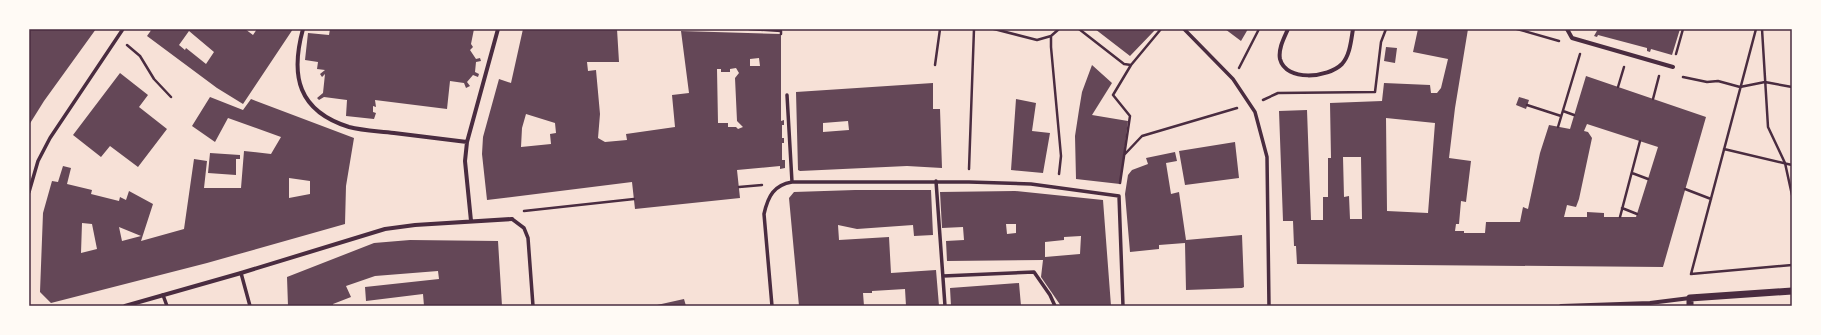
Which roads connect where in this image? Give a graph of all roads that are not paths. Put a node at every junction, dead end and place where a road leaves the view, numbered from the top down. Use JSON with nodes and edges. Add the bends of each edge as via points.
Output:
{"nodes":[{"id":1,"x":123,"y":29,"type":"edge"},
{"id":2,"x":303,"y":29,"type":"edge"},
{"id":3,"x":498,"y":29,"type":"edge"},
{"id":4,"x":1184,"y":29,"type":"edge"},
{"id":5,"x":1288,"y":29,"type":"edge"},
{"id":6,"x":1353,"y":29,"type":"edge"},
{"id":7,"x":1567,"y":29,"type":"edge"},
{"id":8,"x":1673,"y":67,"type":"road end"},
{"id":9,"x":787,"y":95,"type":"dead end"},
{"id":10,"x":467,"y":142,"type":"junction"},
{"id":11,"x":936,"y":181,"type":"junction"},
{"id":12,"x":792,"y":182,"type":"junction"},
{"id":13,"x":29,"y":192,"type":"edge"},
{"id":14,"x":512,"y":219,"type":"joint"},
{"id":15,"x":471,"y":221,"type":"junction"},
{"id":16,"x":242,"y":273,"type":"junction"},
{"id":17,"x":943,"y":276,"type":"junction"},
{"id":18,"x":1792,"y":291,"type":"edge"},
{"id":19,"x":163,"y":295,"type":"junction"},
{"id":20,"x":1690,"y":298,"type":"junction"},
{"id":21,"x":125,"y":306,"type":"edge"},
{"id":22,"x":167,"y":306,"type":"edge"},
{"id":23,"x":250,"y":306,"type":"edge"},
{"id":24,"x":533,"y":306,"type":"edge"},
{"id":25,"x":772,"y":306,"type":"edge"},
{"id":26,"x":945,"y":306,"type":"edge"},
{"id":27,"x":1054,"y":306,"type":"edge"},
{"id":28,"x":1123,"y":306,"type":"edge"},
{"id":29,"x":1269,"y":306,"type":"edge"},
{"id":30,"x":1561,"y":306,"type":"edge"},
{"id":31,"x":1690,"y":306,"type":"edge"}],
"edges":[{"from":1,"to":13,"type":"street","via":[[50,138],[38,161]]},
{"from":2,"to":10,"type":"street","via":[[298,49],[297,76],[307,99],[328,119],[360,129]]},
{"from":3,"to":10,"type":"street"},
{"from":4,"to":29,"type":"street","via":[[1233,79],[1255,112],[1267,157]]},
{"from":5,"to":6,"type":"street","via":[[1280,58],[1284,68],[1298,75],[1312,76],[1341,64],[1350,50]]},
{"from":7,"to":8,"type":"street","via":[[1572,38]]},
{"from":9,"to":12,"type":"street"},
{"from":10,"to":15,"type":"street","via":[[465,160]]},
{"from":11,"to":12,"type":"street"},
{"from":11,"to":17,"type":"street"},
{"from":11,"to":28,"type":"street","via":[[1058,188],[1119,196]]},
{"from":12,"to":25,"type":"street","via":[[779,185],[770,195],[764,214]]},
{"from":14,"to":15,"type":"street"},
{"from":14,"to":24,"type":"street","via":[[524,228],[528,238]]},
{"from":15,"to":16,"type":"street","via":[[385,229]]},
{"from":16,"to":19,"type":"street"},
{"from":16,"to":23,"type":"street"},
{"from":17,"to":26,"type":"street"},
{"from":17,"to":27,"type":"street","via":[[1034,272],[1050,295]]},
{"from":18,"to":20,"type":"street"},
{"from":19,"to":21,"type":"street"},
{"from":19,"to":22,"type":"street"},
{"from":20,"to":30,"type":"street","via":[[1650,303]]},
{"from":20,"to":31,"type":"street"}]}
